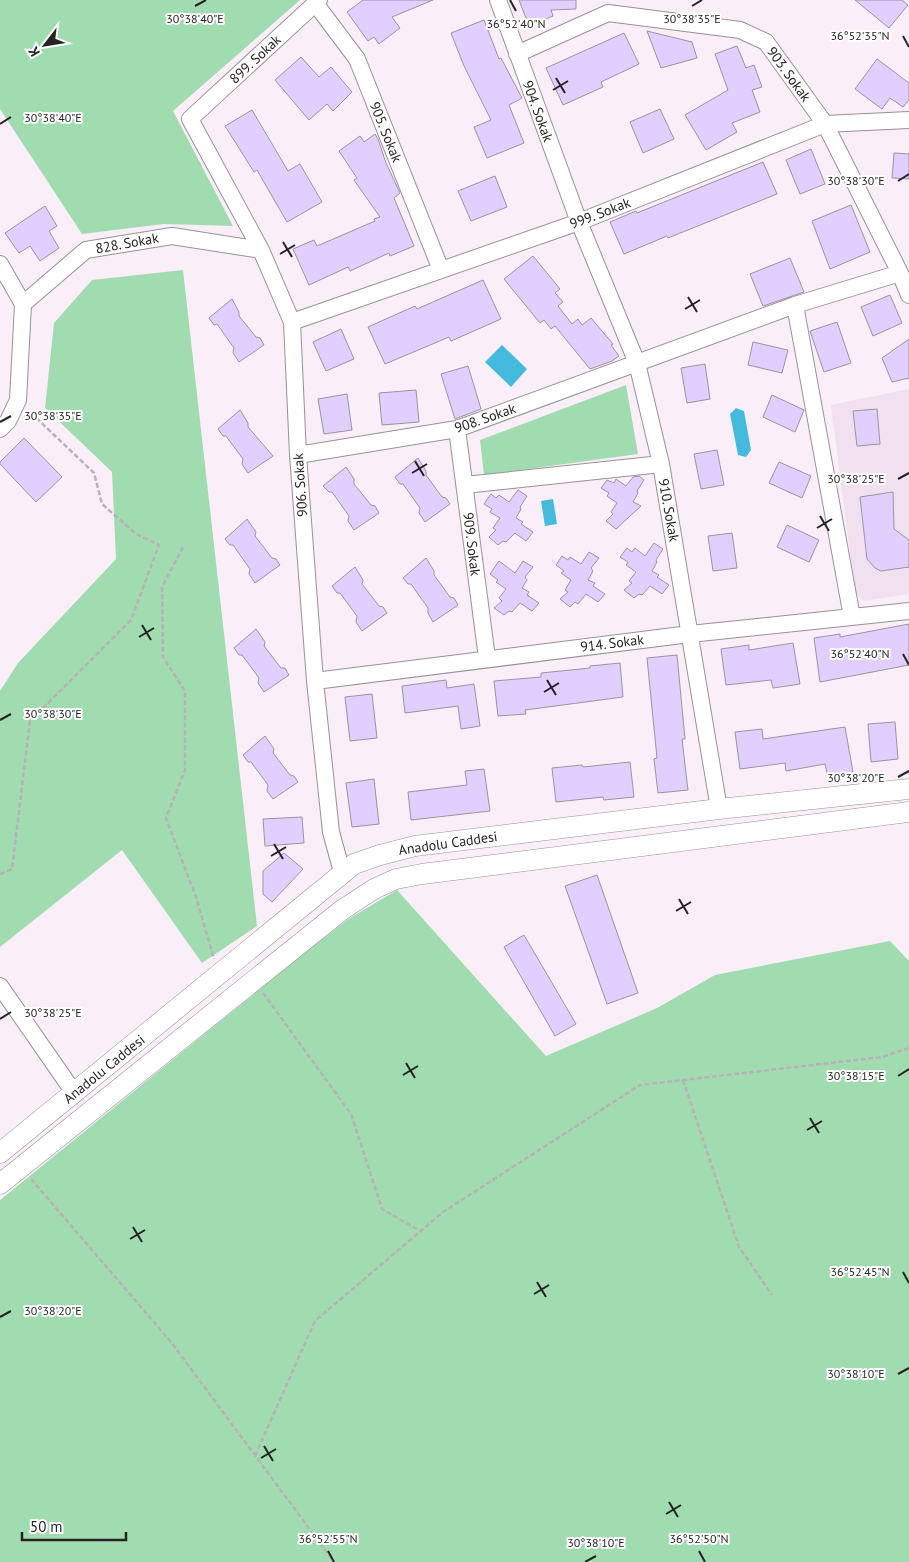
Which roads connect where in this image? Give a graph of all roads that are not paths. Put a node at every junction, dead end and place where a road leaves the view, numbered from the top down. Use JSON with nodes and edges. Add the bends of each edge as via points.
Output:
{"nodes":[{"id":1,"x":498,"y":0,"type":"edge"},
{"id":2,"x":317,"y":1,"type":"edge"},
{"id":3,"x":607,"y":6,"type":"edge"},
{"id":4,"x":517,"y":54,"type":"junction"},
{"id":5,"x":907,"y":117,"type":"edge"},
{"id":6,"x":190,"y":119,"type":"joint"},
{"id":7,"x":825,"y":124,"type":"junction"},
{"id":8,"x":579,"y":222,"type":"junction"},
{"id":9,"x":261,"y":250,"type":"junction"},
{"id":10,"x":0,"y":264,"type":"edge"},
{"id":11,"x":441,"y":270,"type":"junction"},
{"id":12,"x":900,"y":273,"type":"junction"},
{"id":13,"x":909,"y":295,"type":"edge"},
{"id":14,"x":23,"y":304,"type":"junction"},
{"id":15,"x":795,"y":305,"type":"junction"},
{"id":16,"x":292,"y":322,"type":"junction"},
{"id":17,"x":637,"y":363,"type":"junction"},
{"id":18,"x":0,"y":429,"type":"edge"},
{"id":19,"x":457,"y":429,"type":"junction"},
{"id":20,"x":298,"y":455,"type":"junction"},
{"id":21,"x":661,"y":464,"type":"junction"},
{"id":22,"x":465,"y":485,"type":"junction"},
{"id":23,"x":909,"y":611,"type":"edge"},
{"id":24,"x":852,"y":617,"type":"junction"},
{"id":25,"x":690,"y":634,"type":"junction"},
{"id":26,"x":487,"y":658,"type":"junction"},
{"id":27,"x":315,"y":680,"type":"junction"},
{"id":28,"x":909,"y":789,"type":"edge"},
{"id":29,"x":719,"y":809,"type":"junction"},
{"id":30,"x":909,"y":812,"type":"edge"},
{"id":31,"x":342,"y":872,"type":"junction"},
{"id":32,"x":0,"y":986,"type":"edge"},
{"id":33,"x":74,"y":1094,"type":"junction"},
{"id":34,"x":0,"y":1154,"type":"edge"},
{"id":35,"x":0,"y":1184,"type":"edge"}],
"edges":[{"from":1,"to":4,"type":"street","name":"904. Sokak"},
{"from":2,"to":6,"type":"street","name":"899. Sokak"},
{"from":2,"to":11,"type":"street","name":"905. Sokak","via":[[357,59]]},
{"from":3,"to":4,"type":"street","name":"903. Sokak"},
{"from":3,"to":7,"type":"street","name":"903. Sokak","via":[[740,30],[766,42]]},
{"from":4,"to":8,"type":"street","name":"904. Sokak"},
{"from":5,"to":7,"type":"street","name":"999. Sokak"},
{"from":6,"to":9,"type":"street","name":"906. Sokak"},
{"from":7,"to":8,"type":"street","name":"999. Sokak"},
{"from":7,"to":12,"type":"street","name":"903. Sokak"},
{"from":8,"to":11,"type":"street","name":"999. Sokak"},
{"from":8,"to":17,"type":"street","name":"910. Sokak"},
{"from":9,"to":14,"type":"street","name":"828. Sokak","via":[[172,236],[86,250]]},
{"from":9,"to":16,"type":"street","name":"906. Sokak"},
{"from":10,"to":14,"type":"street"},
{"from":11,"to":16,"type":"street","name":"999. Sokak"},
{"from":12,"to":13,"type":"street","name":"903. Sokak"},
{"from":12,"to":15,"type":"street","name":"908. Sokak"},
{"from":14,"to":18,"type":"street","via":[[18,400]]},
{"from":15,"to":17,"type":"street","name":"908. Sokak"},
{"from":15,"to":24,"type":"street"},
{"from":16,"to":20,"type":"street","name":"906. Sokak"},
{"from":17,"to":19,"type":"street","name":"908. Sokak"},
{"from":17,"to":21,"type":"street","name":"910. Sokak"},
{"from":19,"to":20,"type":"street","name":"908. Sokak"},
{"from":19,"to":22,"type":"street","name":"909. Sokak"},
{"from":20,"to":27,"type":"street","name":"906. Sokak"},
{"from":21,"to":22,"type":"street"},
{"from":21,"to":25,"type":"street","name":"910. Sokak"},
{"from":22,"to":26,"type":"street","name":"909. Sokak"},
{"from":23,"to":24,"type":"street","name":"914. Sokak"},
{"from":24,"to":25,"type":"street","name":"914. Sokak"},
{"from":25,"to":26,"type":"street","name":"914. Sokak"},
{"from":25,"to":29,"type":"street","name":"910. Sokak"},
{"from":26,"to":27,"type":"street","name":"914. Sokak"},
{"from":27,"to":31,"type":"street","name":"906. Sokak","via":[[331,832]]},
{"from":28,"to":29,"type":"main road","name":"Anadolu Caddesi"},
{"from":29,"to":31,"type":"main road","name":"Anadolu Caddesi","via":[[415,846],[354,864]]},
{"from":30,"to":35,"type":"main road","name":"Anadolu Caddesi","via":[[396,879],[342,910]]},
{"from":31,"to":33,"type":"main road","name":"Anadolu Caddesi"},
{"from":32,"to":33,"type":"street"},
{"from":33,"to":34,"type":"main road","name":"Anadolu Caddesi"}]}
